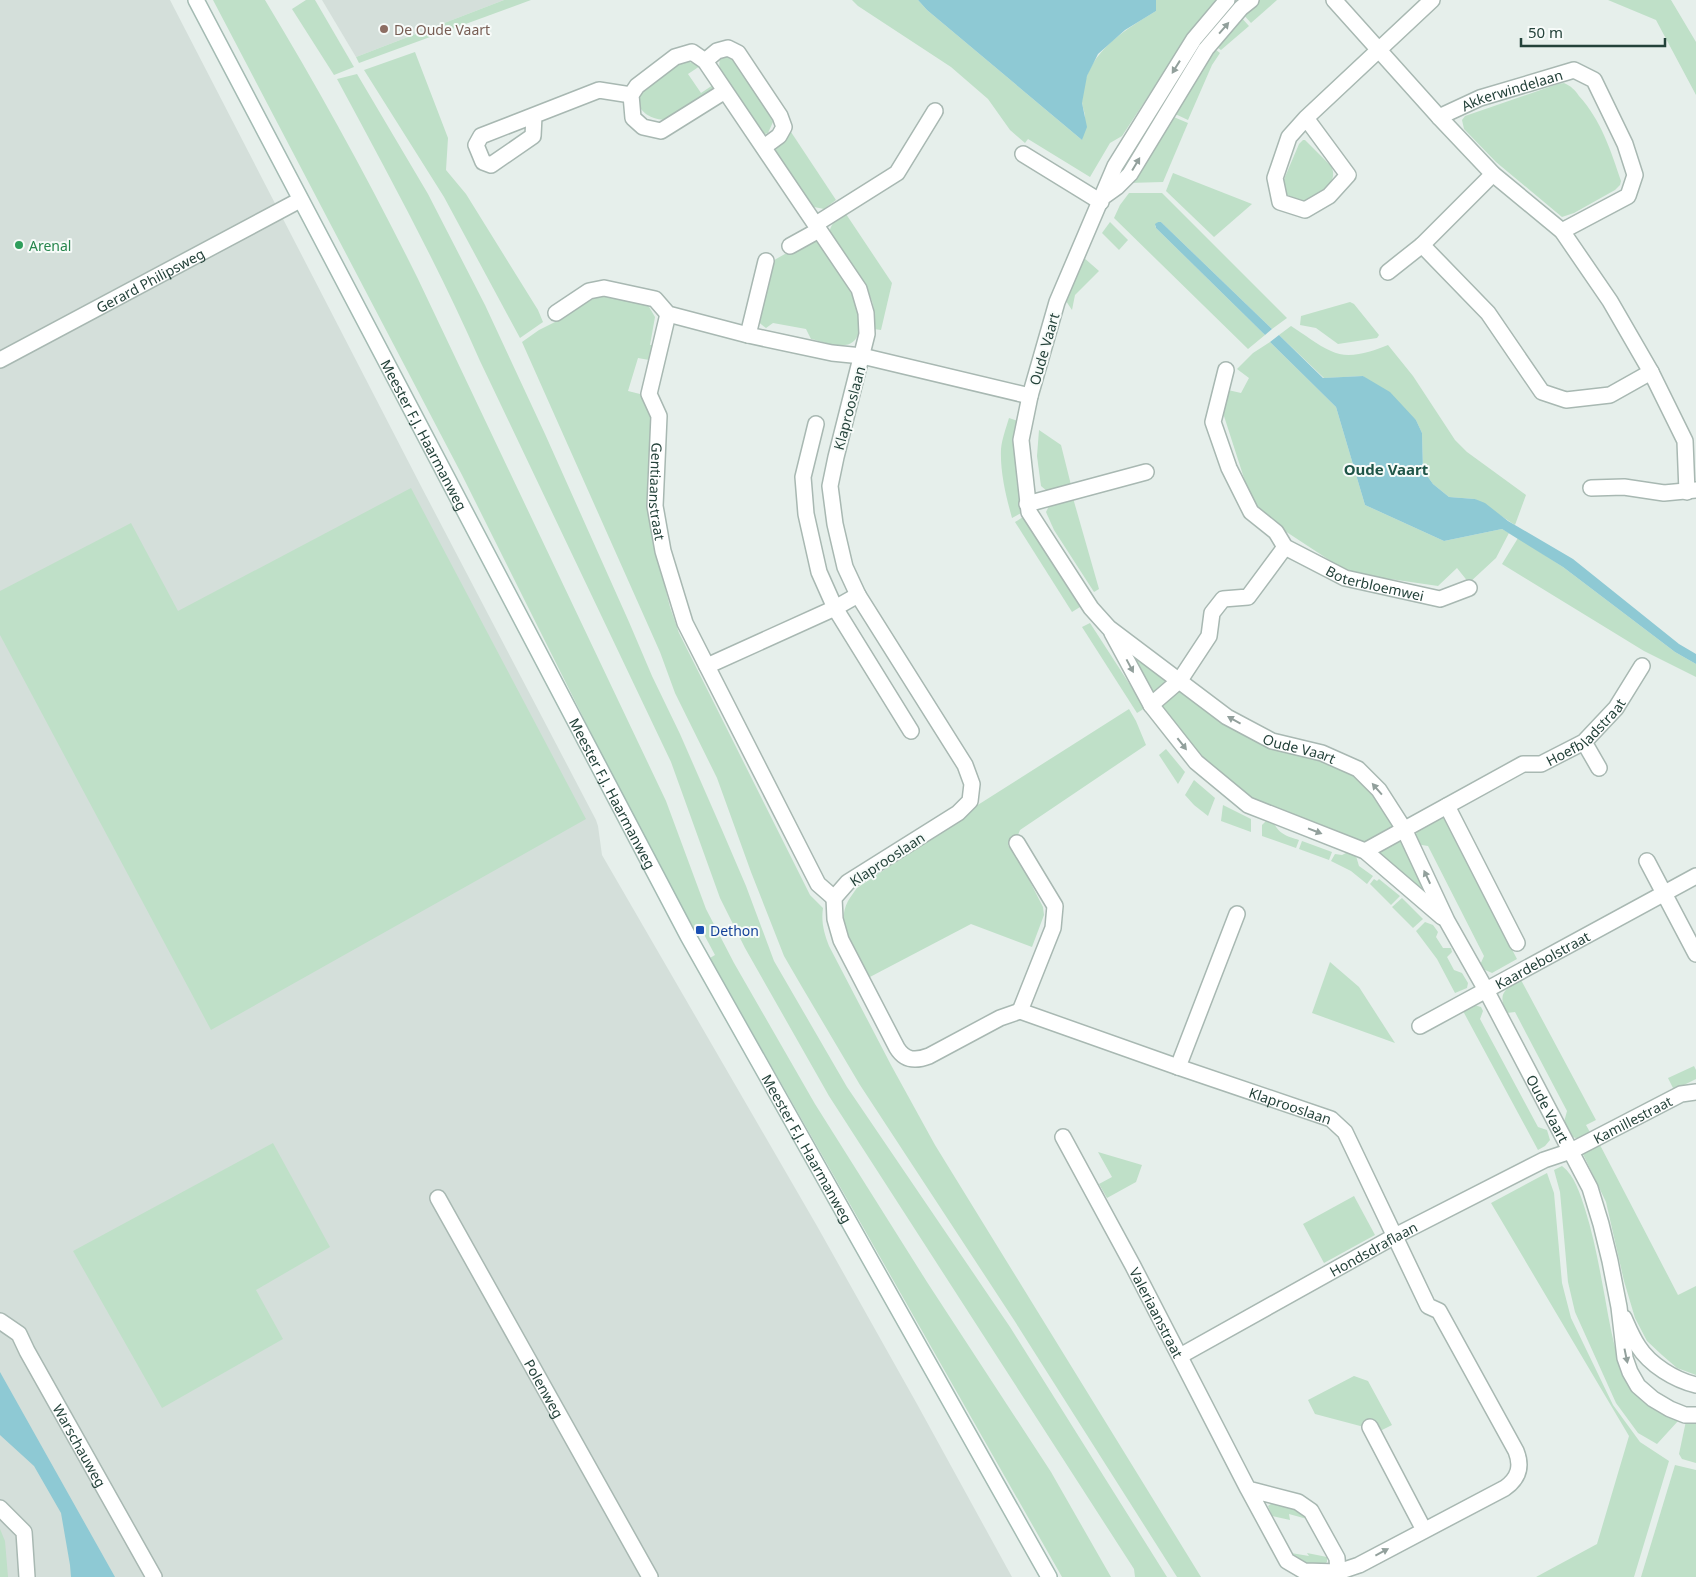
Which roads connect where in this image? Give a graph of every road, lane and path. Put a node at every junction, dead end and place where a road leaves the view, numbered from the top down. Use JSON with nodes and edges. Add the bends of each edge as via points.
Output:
{"nodes":[{"id":1,"x":196,"y":0,"type":"edge"},
{"id":2,"x":1226,"y":0,"type":"edge"},
{"id":3,"x":1334,"y":0,"type":"edge"},
{"id":4,"x":1432,"y":0,"type":"edge"},
{"id":5,"x":1241,"y":3,"type":"edge"},
{"id":6,"x":1378,"y":50,"type":"junction"},
{"id":7,"x":704,"y":61,"type":"junction"},
{"id":8,"x":725,"y":90,"type":"junction"},
{"id":9,"x":631,"y":95,"type":"junction"},
{"id":10,"x":935,"y":111,"type":"dead end"},
{"id":11,"x":534,"y":116,"type":"dead end"},
{"id":12,"x":1439,"y":117,"type":"junction"},
{"id":13,"x":1306,"y":118,"type":"junction"},
{"id":14,"x":764,"y":146,"type":"junction"},
{"id":15,"x":1023,"y":154,"type":"dead end"},
{"id":16,"x":1493,"y":174,"type":"junction"},
{"id":17,"x":300,"y":200,"type":"junction"},
{"id":18,"x":1102,"y":200,"type":"junction"},
{"id":19,"x":818,"y":227,"type":"junction"},
{"id":20,"x":1562,"y":231,"type":"junction"},
{"id":21,"x":1422,"y":245,"type":"junction"},
{"id":22,"x":790,"y":246,"type":"dead end"},
{"id":23,"x":766,"y":261,"type":"dead end"},
{"id":24,"x":1388,"y":272,"type":"dead end"},
{"id":25,"x":556,"y":314,"type":"dead end"},
{"id":26,"x":668,"y":314,"type":"junction"},
{"id":27,"x":748,"y":335,"type":"junction"},
{"id":28,"x":862,"y":356,"type":"junction"},
{"id":29,"x":0,"y":360,"type":"edge"},
{"id":30,"x":1226,"y":370,"type":"dead end"},
{"id":31,"x":1651,"y":372,"type":"junction"},
{"id":32,"x":1030,"y":396,"type":"junction"},
{"id":33,"x":816,"y":424,"type":"dead end"},
{"id":34,"x":1690,"y":441,"type":"edge"},
{"id":35,"x":1146,"y":472,"type":"dead end"},
{"id":36,"x":1591,"y":488,"type":"dead end"},
{"id":37,"x":1691,"y":491,"type":"edge"},
{"id":38,"x":1027,"y":504,"type":"junction"},
{"id":39,"x":1285,"y":547,"type":"junction"},
{"id":40,"x":1469,"y":588,"type":"dead end"},
{"id":41,"x":858,"y":595,"type":"junction"},
{"id":42,"x":835,"y":608,"type":"junction"},
{"id":43,"x":1109,"y":628,"type":"junction"},
{"id":44,"x":707,"y":666,"type":"junction"},
{"id":45,"x":1642,"y":666,"type":"dead end"},
{"id":46,"x":1180,"y":680,"type":"junction"},
{"id":47,"x":1151,"y":705,"type":"junction"},
{"id":48,"x":911,"y":731,"type":"dead end"},
{"id":49,"x":1584,"y":742,"type":"junction"},
{"id":50,"x":1599,"y":768,"type":"dead end"},
{"id":51,"x":1447,"y":806,"type":"junction"},
{"id":52,"x":1404,"y":830,"type":"junction"},
{"id":53,"x":1017,"y":843,"type":"dead end"},
{"id":54,"x":1365,"y":851,"type":"junction"},
{"id":55,"x":1647,"y":862,"type":"dead end"},
{"id":56,"x":1696,"y":876,"type":"edge"},
{"id":57,"x":1664,"y":894,"type":"junction"},
{"id":58,"x":834,"y":898,"type":"junction"},
{"id":59,"x":1237,"y":914,"type":"dead end"},
{"id":60,"x":1447,"y":921,"type":"junction"},
{"id":61,"x":1517,"y":943,"type":"dead end"},
{"id":62,"x":1696,"y":954,"type":"edge"},
{"id":63,"x":1486,"y":990,"type":"junction"},
{"id":64,"x":1020,"y":1011,"type":"junction"},
{"id":65,"x":1420,"y":1026,"type":"dead end"},
{"id":66,"x":1178,"y":1068,"type":"junction"},
{"id":67,"x":1696,"y":1092,"type":"edge"},
{"id":68,"x":1063,"y":1137,"type":"dead end"},
{"id":69,"x":1571,"y":1151,"type":"junction"},
{"id":70,"x":438,"y":1198,"type":"dead end"},
{"id":71,"x":1395,"y":1236,"type":"junction"},
{"id":72,"x":1618,"y":1307,"type":"junction"},
{"id":73,"x":0,"y":1321,"type":"edge"},
{"id":74,"x":1180,"y":1356,"type":"junction"},
{"id":75,"x":1696,"y":1386,"type":"edge"},
{"id":76,"x":1696,"y":1415,"type":"edge"},
{"id":77,"x":1370,"y":1427,"type":"dead end"},
{"id":78,"x":1248,"y":1489,"type":"junction"},
{"id":79,"x":0,"y":1508,"type":"edge"},
{"id":80,"x":1424,"y":1530,"type":"junction"},
{"id":81,"x":1338,"y":1572,"type":"junction"},
{"id":82,"x":27,"y":1577,"type":"edge"},
{"id":83,"x":154,"y":1577,"type":"edge"},
{"id":84,"x":650,"y":1577,"type":"edge"},
{"id":85,"x":1049,"y":1577,"type":"edge"}],
"edges":[{"from":1,"to":17,"type":"street","name":"Meester F.J. Haarmanweg"},
{"from":2,"to":18,"type":"street","name":"Oude Vaart","one_way":true,"via":[[1194,39],[1115,166]]},
{"from":3,"to":6,"type":"street","name":"Akkerwindelaan"},
{"from":4,"to":6,"type":"street"},
{"from":18,"to":5,"type":"street","name":"Oude Vaart","one_way":true,"via":[[1130,174],[1206,49]]},
{"from":6,"to":12,"type":"street","name":"Akkerwindelaan"},
{"from":6,"to":13,"type":"street"},
{"from":7,"to":8,"type":"street","name":"Klaprooslaan"},
{"from":7,"to":9,"type":"street","via":[[692,52],[675,57],[637,86]]},
{"from":7,"to":14,"type":"street","via":[[717,51],[728,48],[738,53],[784,127],[779,136]]},
{"from":8,"to":9,"type":"street","via":[[661,130],[643,127],[633,118]]},
{"from":8,"to":14,"type":"street","name":"Klaprooslaan"},
{"from":9,"to":11,"type":"street","via":[[599,90]]},
{"from":10,"to":19,"type":"street","via":[[897,173]]},
{"from":12,"to":16,"type":"street","name":"Akkerwindelaan"},
{"from":12,"to":20,"type":"street","name":"Akkerwindelaan","via":[[1480,98],[1574,70],[1594,80],[1625,144],[1635,175],[1628,196]]},
{"from":13,"to":13,"type":"street","via":[[1348,175],[1328,196],[1305,210],[1280,202],[1275,178],[1289,137]]},
{"from":14,"to":19,"type":"street","name":"Klaprooslaan"},
{"from":15,"to":18,"type":"street"},
{"from":16,"to":20,"type":"street","name":"Akkerwindelaan"},
{"from":16,"to":21,"type":"street"},
{"from":17,"to":29,"type":"street","name":"Gerard Philipsweg"},
{"from":17,"to":85,"type":"street","name":"Meester F.J. Haarmanweg","via":[[688,936]]},
{"from":18,"to":32,"type":"street","name":"Oude Vaart","via":[[1057,302]]},
{"from":19,"to":22,"type":"street"},
{"from":19,"to":28,"type":"street","name":"Klaprooslaan","via":[[859,288],[868,334]]},
{"from":20,"to":31,"type":"street","name":"Akkerwindelaan","via":[[1610,301]]},
{"from":21,"to":24,"type":"street"},
{"from":21,"to":31,"type":"street","via":[[1488,313],[1542,392],[1566,400],[1610,395]]},
{"from":23,"to":27,"type":"street"},
{"from":25,"to":26,"type":"street","via":[[589,291],[604,288],[655,299]]},
{"from":26,"to":27,"type":"street"},
{"from":26,"to":44,"type":"street","name":"Gentiaanstraat","via":[[649,394],[659,416],[655,506],[663,550],[685,624]]},
{"from":27,"to":28,"type":"street"},
{"from":28,"to":32,"type":"street"},
{"from":28,"to":41,"type":"street","name":"Klaprooslaan","via":[[830,486],[835,524]]},
{"from":30,"to":39,"type":"street","name":"Boterbloemwei","via":[[1213,422],[1229,468],[1251,512],[1276,532]]},
{"from":31,"to":34,"type":"street","name":"Akkerwindelaan"},
{"from":32,"to":38,"type":"street","name":"Oude Vaart","via":[[1021,440]]},
{"from":33,"to":42,"type":"street","name":"Klaprooslaan","via":[[803,477],[806,514],[819,572]]},
{"from":34,"to":37,"type":"street","name":"Akkerwindelaan"},
{"from":35,"to":38,"type":"street"},
{"from":36,"to":37,"type":"street","name":"Akkerwindelaan","via":[[1624,487],[1664,493]]},
{"from":38,"to":43,"type":"street","name":"Oude Vaart","via":[[1091,608]]},
{"from":39,"to":40,"type":"street","name":"Boterbloemwei","via":[[1345,578],[1440,599]]},
{"from":39,"to":46,"type":"street","via":[[1248,597],[1223,598],[1212,613],[1209,636]]},
{"from":41,"to":42,"type":"street"},
{"from":41,"to":58,"type":"street","name":"Klaprooslaan","via":[[965,765],[972,784],[970,801],[958,813],[848,882]]},
{"from":42,"to":44,"type":"street"},
{"from":42,"to":48,"type":"street","name":"Klaprooslaan"},
{"from":43,"to":46,"type":"street","name":"Oude Vaart"},
{"from":43,"to":47,"type":"street","name":"Oude Vaart","one_way":true},
{"from":44,"to":58,"type":"street","name":"Gentiaanstraat","via":[[818,884]]},
{"from":45,"to":49,"type":"street","name":"Hoefbladstraat","via":[[1616,708]]},
{"from":46,"to":47,"type":"street"},
{"from":52,"to":46,"type":"street","name":"Oude Vaart","one_way":true,"via":[[1379,790],[1358,769],[1322,753],[1272,741],[1227,717]]},
{"from":47,"to":54,"type":"street","name":"Oude Vaart","one_way":true,"via":[[1196,762],[1248,806]]},
{"from":49,"to":50,"type":"street"},
{"from":49,"to":51,"type":"street","name":"Hoefbladstraat","via":[[1541,764],[1523,764]]},
{"from":51,"to":52,"type":"street","name":"Hoefbladstraat"},
{"from":51,"to":61,"type":"street"},
{"from":52,"to":54,"type":"street"},
{"from":60,"to":52,"type":"street","name":"Oude Vaart","one_way":true},
{"from":53,"to":64,"type":"street","via":[[1054,906],[1052,928]]},
{"from":54,"to":60,"type":"street","name":"Oude Vaart"},
{"from":55,"to":57,"type":"street"},
{"from":56,"to":57,"type":"street","name":"Kaardebolstraat"},
{"from":57,"to":62,"type":"street"},
{"from":57,"to":63,"type":"street","name":"Kaardebolstraat"},
{"from":58,"to":64,"type":"street","via":[[841,940],[897,1048],[905,1057],[917,1060],[929,1056],[1000,1018]]},
{"from":59,"to":66,"type":"street"},
{"from":60,"to":63,"type":"street","name":"Oude Vaart"},
{"from":63,"to":65,"type":"street","name":"Kaardebolstraat"},
{"from":63,"to":69,"type":"street","name":"Oude Vaart"},
{"from":64,"to":66,"type":"street","name":"Klaprooslaan"},
{"from":66,"to":71,"type":"street","name":"Klaprooslaan","via":[[1331,1119],[1345,1132]]},
{"from":67,"to":69,"type":"street","name":"Kamillestraat","via":[[1681,1094]]},
{"from":68,"to":74,"type":"street","name":"Valeriaanstraat"},
{"from":69,"to":71,"type":"street","name":"Hondsdraflaan","via":[[1544,1160]]},
{"from":69,"to":72,"type":"street","name":"Oude Vaart","via":[[1590,1188],[1601,1224]]},
{"from":70,"to":84,"type":"street","name":"Polenweg"},
{"from":71,"to":74,"type":"street","name":"Hondsdraflaan"},
{"from":71,"to":80,"type":"street","name":"Valeriaanstraat","via":[[1428,1306],[1439,1311],[1519,1459],[1520,1468],[1512,1483]]},
{"from":72,"to":75,"type":"street","name":"Oude Vaart","via":[[1638,1346],[1648,1358],[1674,1377]]},
{"from":72,"to":76,"type":"street","name":"Oude Vaart","one_way":true,"via":[[1625,1358],[1638,1386],[1670,1409]]},
{"from":73,"to":83,"type":"street","name":"Warschauweg","via":[[19,1334]]},
{"from":74,"to":78,"type":"street","name":"Valeriaanstraat"},
{"from":77,"to":80,"type":"street"},
{"from":78,"to":81,"type":"street","via":[[1298,1502],[1311,1510],[1337,1558]]},
{"from":78,"to":81,"type":"street","name":"Valeriaanstraat","via":[[1287,1561],[1304,1571]]},
{"from":79,"to":82,"type":"street","via":[[24,1532]]},
{"from":81,"to":80,"type":"street","name":"Valeriaanstraat","one_way":true,"via":[[1359,1565]]}]}
